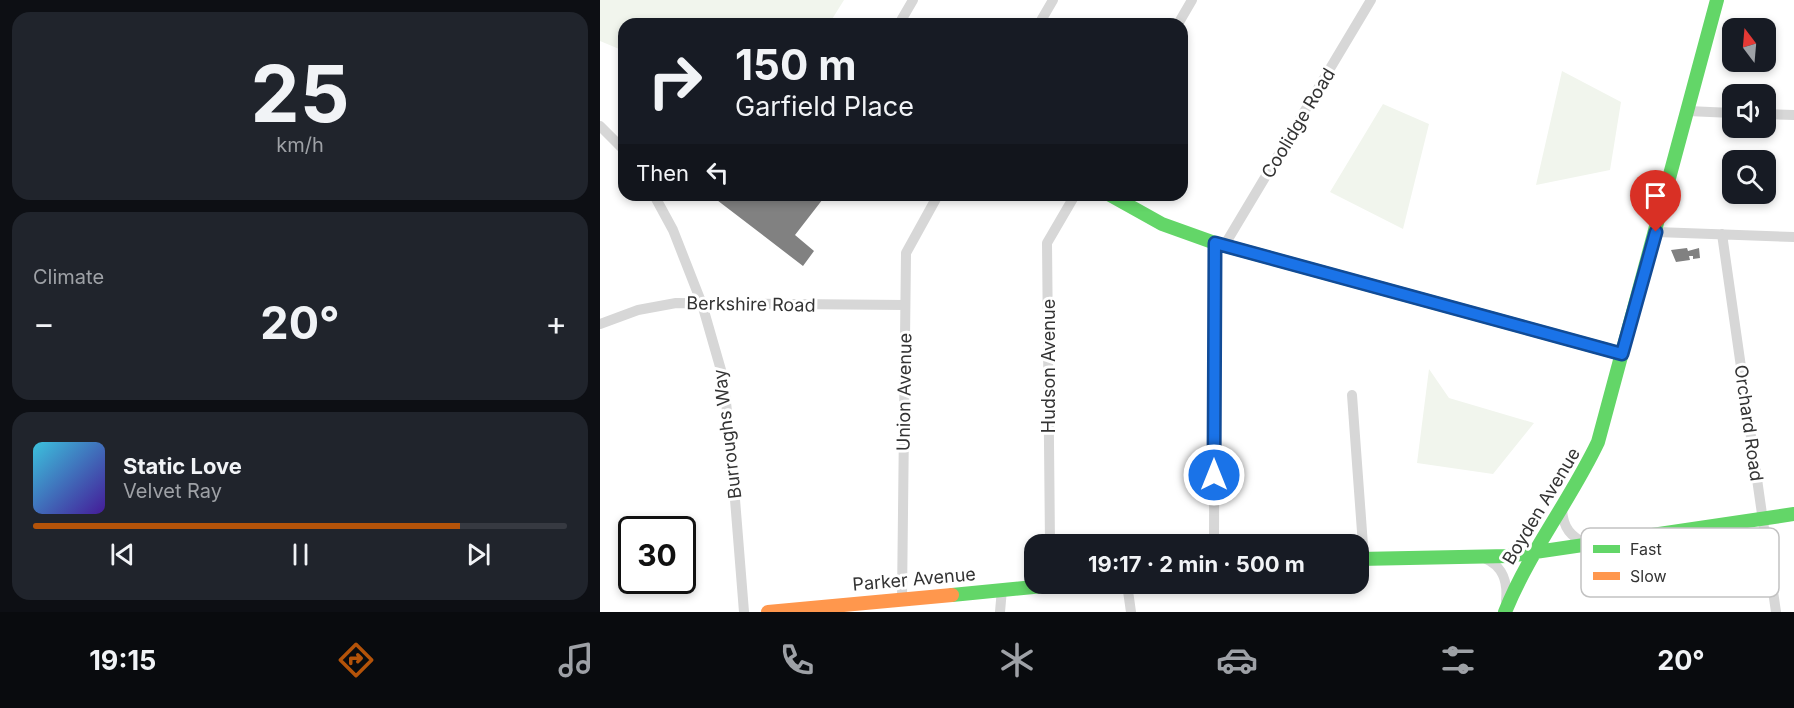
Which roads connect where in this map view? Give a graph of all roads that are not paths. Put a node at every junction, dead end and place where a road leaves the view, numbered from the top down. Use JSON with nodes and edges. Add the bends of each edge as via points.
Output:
{"nodes":[{"id":1,"x":913,"y":0,"type":"edge"},
{"id":2,"x":1053,"y":0,"type":"edge"},
{"id":3,"x":1192,"y":0,"type":"edge"},
{"id":4,"x":1371,"y":0,"type":"edge"},
{"id":5,"x":1717,"y":0,"type":"edge"},
{"id":6,"x":902,"y":18,"type":"edge"},
{"id":7,"x":1042,"y":18,"type":"edge"},
{"id":8,"x":1182,"y":18,"type":"edge"},
{"id":9,"x":1688,"y":111,"type":"junction"},
{"id":10,"x":1722,"y":113,"type":"edge"},
{"id":11,"x":1776,"y":114,"type":"edge"},
{"id":12,"x":1794,"y":115,"type":"edge"},
{"id":13,"x":600,"y":126,"type":"edge"},
{"id":14,"x":618,"y":144,"type":"edge"},
{"id":15,"x":657,"y":201,"type":"edge"},
{"id":16,"x":935,"y":201,"type":"edge"},
{"id":17,"x":1072,"y":201,"type":"edge"},
{"id":18,"x":1121,"y":201,"type":"edge"},
{"id":19,"x":1656,"y":232,"type":"junction"},
{"id":20,"x":1722,"y":234,"type":"junction"},
{"id":21,"x":1794,"y":237,"type":"edge"},
{"id":22,"x":1220,"y":244,"type":"junction"},
{"id":23,"x":702,"y":304,"type":"junction"},
{"id":24,"x":905,"y":305,"type":"junction"},
{"id":25,"x":600,"y":324,"type":"edge"},
{"id":26,"x":1622,"y":354,"type":"junction"},
{"id":27,"x":1352,"y":395,"type":"dead end"},
{"id":28,"x":1562,"y":509,"type":"junction"},
{"id":29,"x":1794,"y":514,"type":"edge"},
{"id":30,"x":1763,"y":519,"type":"junction"},
{"id":31,"x":1702,"y":528,"type":"edge"},
{"id":32,"x":1764,"y":528,"type":"edge"},
{"id":33,"x":1050,"y":534,"type":"edge"},
{"id":34,"x":1214,"y":534,"type":"edge"},
{"id":35,"x":1360,"y":534,"type":"edge"},
{"id":36,"x":1581,"y":541,"type":"edge"},
{"id":37,"x":1581,"y":546,"type":"edge"},
{"id":38,"x":1535,"y":552,"type":"junction"},
{"id":39,"x":1484,"y":558,"type":"junction"},
{"id":40,"x":1369,"y":559,"type":"edge"},
{"id":41,"x":1024,"y":587,"type":"edge"},
{"id":42,"x":1002,"y":589,"type":"junction"},
{"id":43,"x":1128,"y":594,"type":"edge"},
{"id":44,"x":1774,"y":597,"type":"edge"},
{"id":45,"x":902,"y":598,"type":"junction"},
{"id":46,"x":1506,"y":610,"type":"edge"},
{"id":47,"x":744,"y":612,"type":"edge"},
{"id":48,"x":768,"y":612,"type":"edge"},
{"id":49,"x":1000,"y":612,"type":"edge"},
{"id":50,"x":1131,"y":612,"type":"edge"},
{"id":51,"x":1776,"y":612,"type":"edge"}],
"edges":[{"from":1,"to":6,"type":"street"},
{"from":2,"to":7,"type":"street"},
{"from":3,"to":8,"type":"street"},
{"from":4,"to":22,"type":"street","name":"Coolidge Road"},
{"from":5,"to":9,"type":"street","name":"Boyden Avenue"},
{"from":9,"to":10,"type":"street"},
{"from":9,"to":19,"type":"street","name":"Boyden Avenue"},
{"from":11,"to":12,"type":"street"},
{"from":13,"to":14,"type":"street"},
{"from":15,"to":23,"type":"street","name":"Burroughs Way"},
{"from":16,"to":24,"type":"street","name":"Union Avenue","via":[[906,253]]},
{"from":17,"to":33,"type":"street","name":"Hudson Avenue","via":[[1047,243]]},
{"from":18,"to":22,"type":"street","via":[[1162,224]]},
{"from":19,"to":20,"type":"street"},
{"from":19,"to":26,"type":"street","name":"Boyden Avenue"},
{"from":20,"to":21,"type":"street"},
{"from":20,"to":30,"type":"street","name":"Orchard Road"},
{"from":22,"to":26,"type":"street"},
{"from":22,"to":34,"type":"street"},
{"from":23,"to":24,"type":"street","name":"Berkshire Road"},
{"from":23,"to":25,"type":"street","name":"Berkshire Road","via":[[676,303],[638,310]]},
{"from":23,"to":47,"type":"street","name":"Burroughs Way","via":[[723,377]]},
{"from":24,"to":45,"type":"street","name":"Union Avenue"},
{"from":26,"to":28,"type":"street","name":"Boyden Avenue","via":[[1591,462]]},
{"from":27,"to":35,"type":"street"},
{"from":28,"to":36,"type":"street","via":[[1565,528]]},
{"from":28,"to":38,"type":"street","name":"Boyden Avenue"},
{"from":29,"to":30,"type":"street"},
{"from":30,"to":31,"type":"street"},
{"from":30,"to":32,"type":"street","name":"Orchard Road"},
{"from":37,"to":38,"type":"street"},
{"from":38,"to":39,"type":"street"},
{"from":38,"to":46,"type":"street","name":"Boyden Avenue","via":[[1513,589]]},
{"from":39,"to":40,"type":"street"},
{"from":39,"to":46,"type":"street","via":[[1503,573]]},
{"from":41,"to":42,"type":"street","name":"Parker Avenue"},
{"from":42,"to":45,"type":"street","name":"Parker Avenue"},
{"from":42,"to":49,"type":"street"},
{"from":43,"to":50,"type":"street"},
{"from":44,"to":51,"type":"street","name":"Orchard Road"},
{"from":45,"to":48,"type":"street","name":"Parker Avenue"}]}
